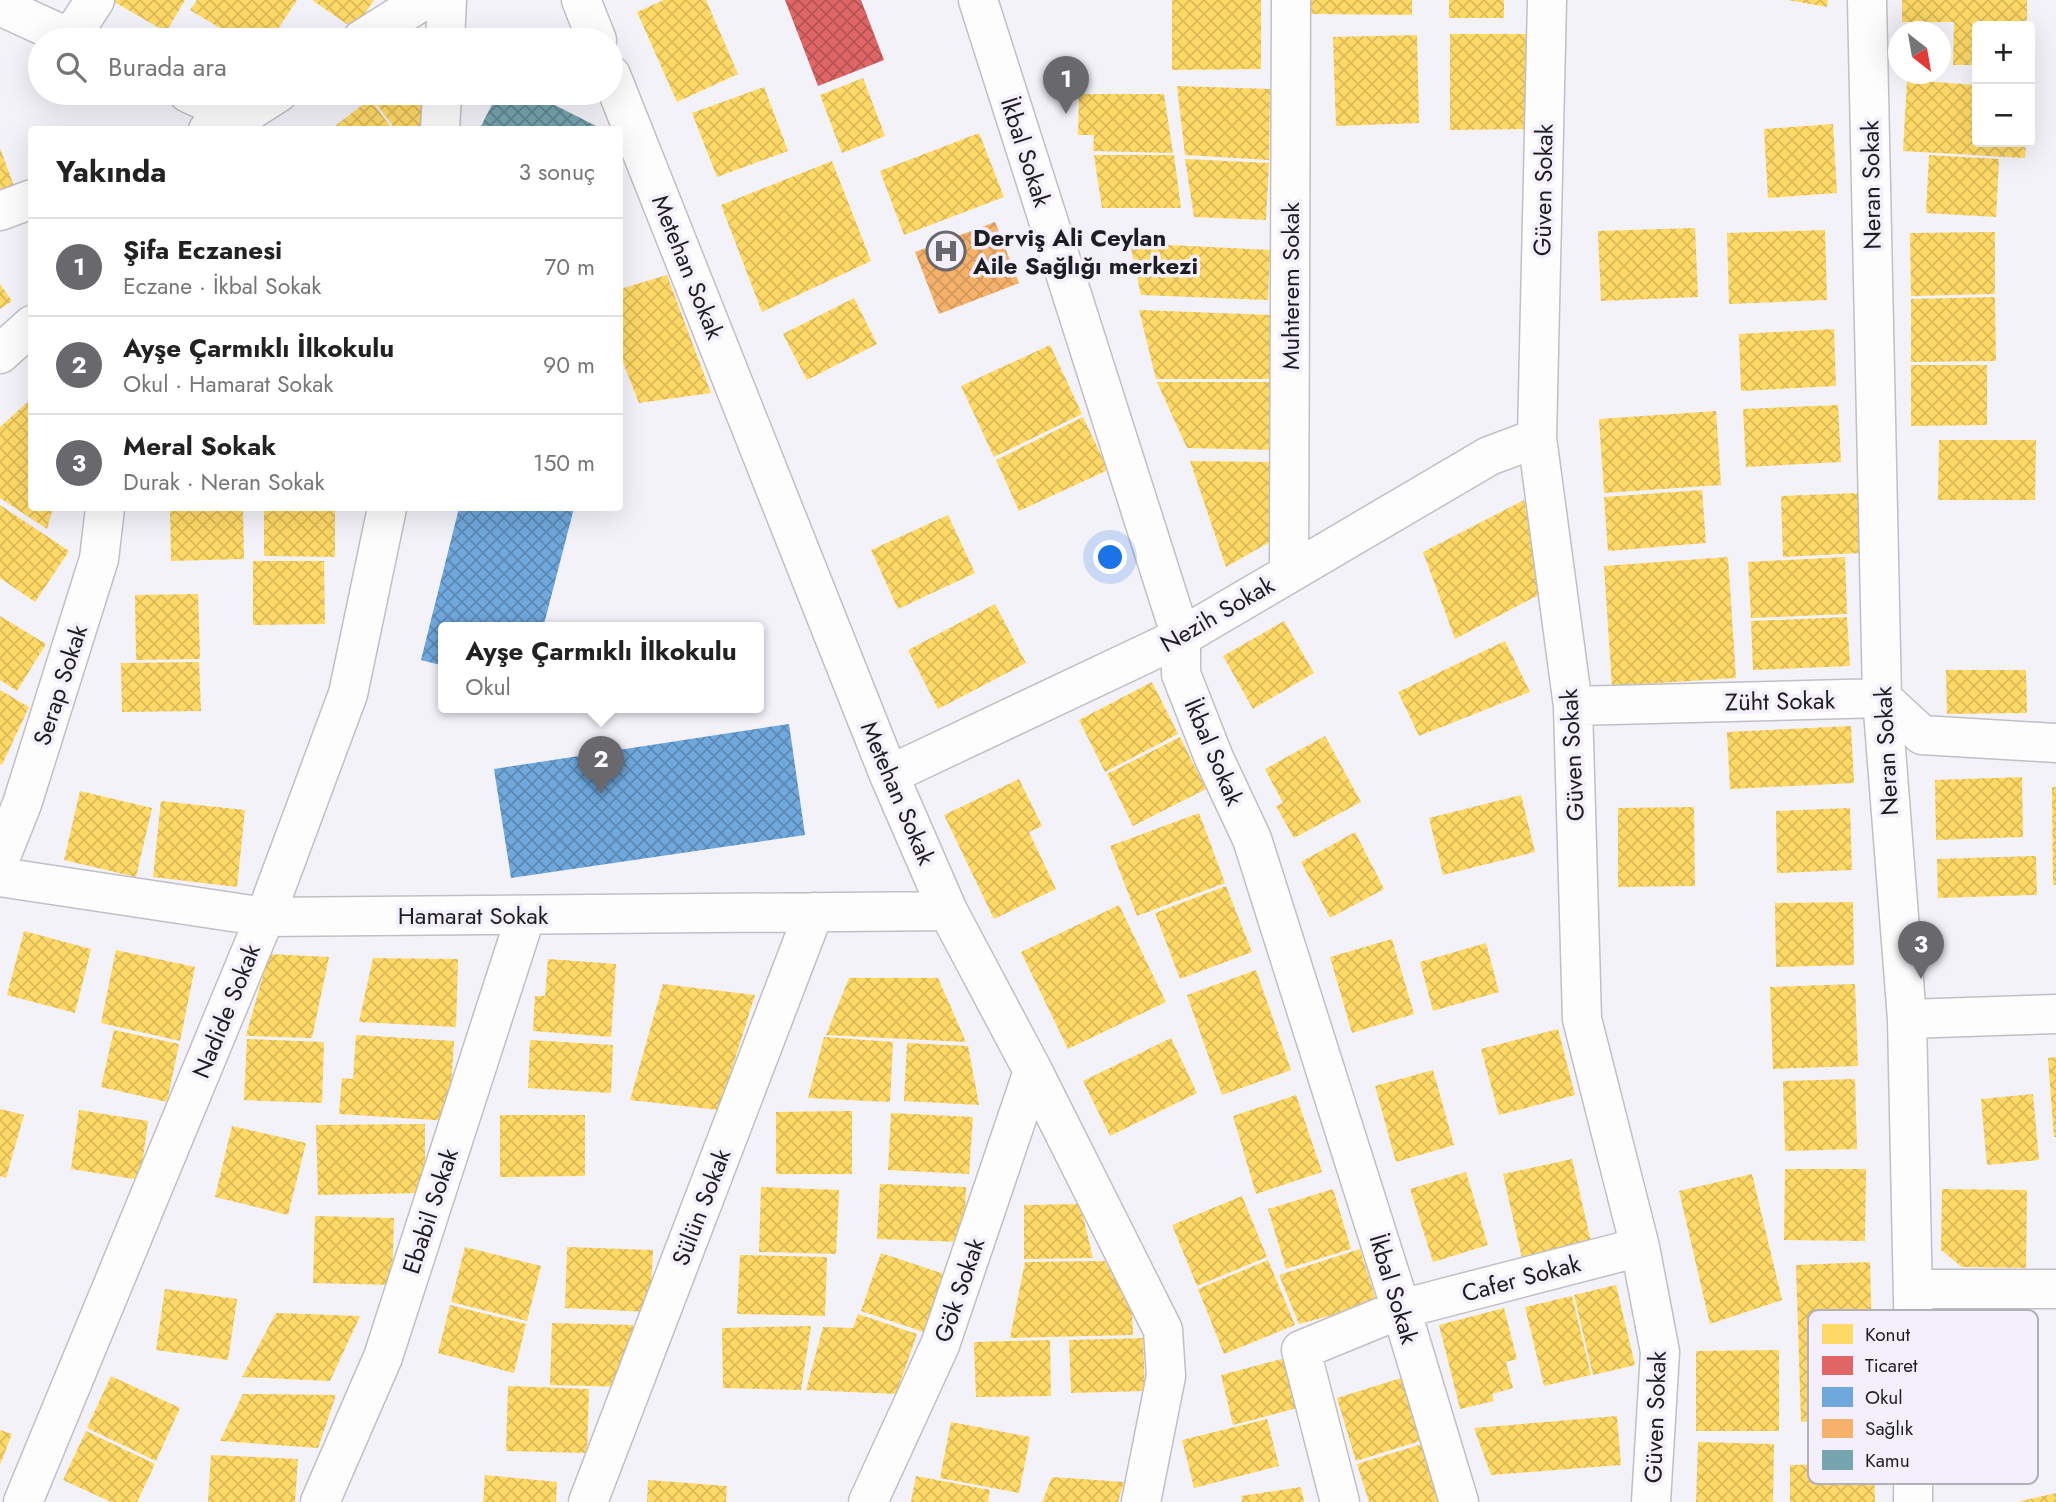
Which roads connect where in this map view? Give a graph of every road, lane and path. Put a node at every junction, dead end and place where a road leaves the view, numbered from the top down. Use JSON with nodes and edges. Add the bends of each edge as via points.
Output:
{"nodes":[{"id":1,"x":95,"y":0,"type":"edge"},
{"id":2,"x":424,"y":0,"type":"edge"},
{"id":3,"x":447,"y":0,"type":"edge"},
{"id":4,"x":581,"y":0,"type":"edge"},
{"id":5,"x":978,"y":0,"type":"edge"},
{"id":6,"x":1291,"y":0,"type":"edge"},
{"id":7,"x":1547,"y":0,"type":"edge"},
{"id":8,"x":1867,"y":0,"type":"edge"},
{"id":9,"x":0,"y":6,"type":"edge"},
{"id":10,"x":48,"y":28,"type":"edge"},
{"id":11,"x":78,"y":28,"type":"edge"},
{"id":12,"x":380,"y":28,"type":"edge"},
{"id":13,"x":446,"y":28,"type":"edge"},
{"id":14,"x":592,"y":28,"type":"edge"},
{"id":15,"x":202,"y":105,"type":"edge"},
{"id":16,"x":258,"y":105,"type":"edge"},
{"id":17,"x":441,"y":105,"type":"edge"},
{"id":18,"x":623,"y":105,"type":"edge"},
{"id":19,"x":226,"y":125,"type":"edge"},
{"id":20,"x":440,"y":126,"type":"edge"},
{"id":21,"x":28,"y":200,"type":"edge"},
{"id":22,"x":0,"y":211,"type":"edge"},
{"id":23,"x":28,"y":328,"type":"edge"},
{"id":24,"x":0,"y":354,"type":"edge"},
{"id":25,"x":1537,"y":438,"type":"junction"},
{"id":26,"x":105,"y":511,"type":"edge"},
{"id":27,"x":386,"y":511,"type":"edge"},
{"id":28,"x":1289,"y":573,"type":"junction"},
{"id":29,"x":1181,"y":637,"type":"junction"},
{"id":30,"x":1882,"y":698,"type":"junction"},
{"id":31,"x":1573,"y":706,"type":"junction"},
{"id":32,"x":2056,"y":743,"type":"edge"},
{"id":33,"x":889,"y":775,"type":"junction"},
{"id":34,"x":11,"y":796,"type":"edge"},
{"id":35,"x":0,"y":859,"type":"edge"},
{"id":36,"x":0,"y":877,"type":"edge"},
{"id":37,"x":948,"y":911,"type":"junction"},
{"id":38,"x":814,"y":912,"type":"junction"},
{"id":39,"x":526,"y":915,"type":"junction"},
{"id":40,"x":265,"y":917,"type":"junction"},
{"id":41,"x":2056,"y":1014,"type":"edge"},
{"id":42,"x":1907,"y":1019,"type":"junction"},
{"id":43,"x":1033,"y":1071,"type":"junction"},
{"id":44,"x":1640,"y":1247,"type":"junction"},
{"id":45,"x":1913,"y":1289,"type":"junction"},
{"id":46,"x":2056,"y":1289,"type":"edge"},
{"id":47,"x":1401,"y":1309,"type":"junction"},
{"id":48,"x":1913,"y":1310,"type":"edge"},
{"id":49,"x":1913,"y":1484,"type":"edge"},
{"id":50,"x":23,"y":1502,"type":"edge"},
{"id":51,"x":320,"y":1502,"type":"edge"},
{"id":52,"x":588,"y":1502,"type":"edge"},
{"id":53,"x":868,"y":1502,"type":"edge"},
{"id":54,"x":1141,"y":1502,"type":"edge"},
{"id":55,"x":1340,"y":1502,"type":"edge"},
{"id":56,"x":1459,"y":1502,"type":"edge"},
{"id":57,"x":1651,"y":1502,"type":"edge"},
{"id":58,"x":1913,"y":1502,"type":"edge"}],
"edges":[{"from":1,"to":11,"type":"street"},
{"from":2,"to":12,"type":"street"},
{"from":3,"to":13,"type":"street"},
{"from":4,"to":14,"type":"street"},
{"from":5,"to":29,"type":"street","name":"İkbal Sokak"},
{"from":6,"to":28,"type":"street","name":"Muhterem Sokak"},
{"from":7,"to":25,"type":"street","name":"Güven Sokak"},
{"from":8,"to":30,"type":"street","name":"Neran Sokak"},
{"from":9,"to":10,"type":"street"},
{"from":15,"to":19,"type":"street"},
{"from":16,"to":19,"type":"street"},
{"from":17,"to":20,"type":"street"},
{"from":18,"to":33,"type":"street","name":"Metehan Sokak"},
{"from":21,"to":22,"type":"street"},
{"from":23,"to":24,"type":"street"},
{"from":25,"to":28,"type":"street","name":"Nezih Sokak","via":[[1489,456]]},
{"from":25,"to":31,"type":"street","name":"Güven Sokak"},
{"from":26,"to":34,"type":"street","name":"Serap Sokak","via":[[99,559]]},
{"from":27,"to":40,"type":"street","name":"Nadide Sokak","via":[[348,694]]},
{"from":28,"to":29,"type":"street","name":"Nezih Sokak"},
{"from":29,"to":33,"type":"street","name":"Nezih Sokak"},
{"from":29,"to":47,"type":"street","name":"İkbal Sokak","via":[[1181,674],[1252,839]]},
{"from":30,"to":31,"type":"street","name":"Züht Sokak"},
{"from":30,"to":32,"type":"street","via":[[1922,735]]},
{"from":30,"to":42,"type":"street","name":"Neran Sokak"},
{"from":31,"to":44,"type":"street","name":"Güven Sokak","via":[[1582,1019]]},
{"from":33,"to":37,"type":"street","name":"Metehan Sokak"},
{"from":34,"to":35,"type":"street","name":"Serap Sokak"},
{"from":36,"to":40,"type":"street","name":"Hamarat Sokak"},
{"from":37,"to":38,"type":"street","name":"Hamarat Sokak"},
{"from":37,"to":43,"type":"street","name":"Metehan Sokak"},
{"from":38,"to":39,"type":"street","name":"Hamarat Sokak"},
{"from":38,"to":52,"type":"street","name":"Sülün Sokak"},
{"from":39,"to":40,"type":"street","name":"Hamarat Sokak"},
{"from":39,"to":51,"type":"street","name":"Ebabil Sokak","via":[[383,1357]]},
{"from":40,"to":50,"type":"street","name":"Nadide Sokak"},
{"from":41,"to":42,"type":"street"},
{"from":42,"to":45,"type":"street","name":"Neran Sokak"},
{"from":43,"to":53,"type":"street","name":"Gök Sokak","via":[[940,1345]]},
{"from":43,"to":54,"type":"street","name":"Metehan Sokak","via":[[1163,1330],[1166,1376]]},
{"from":44,"to":47,"type":"street","name":"Cafer Sokak"},
{"from":44,"to":57,"type":"street","name":"Güven Sokak","via":[[1661,1352]]},
{"from":45,"to":46,"type":"street"},
{"from":45,"to":48,"type":"street","name":"Neran Sokak"},
{"from":47,"to":55,"type":"street","name":"Cafer Sokak","via":[[1301,1350]]},
{"from":47,"to":56,"type":"street","name":"İkbal Sokak"},
{"from":49,"to":58,"type":"street","name":"Neran Sokak"}]}
